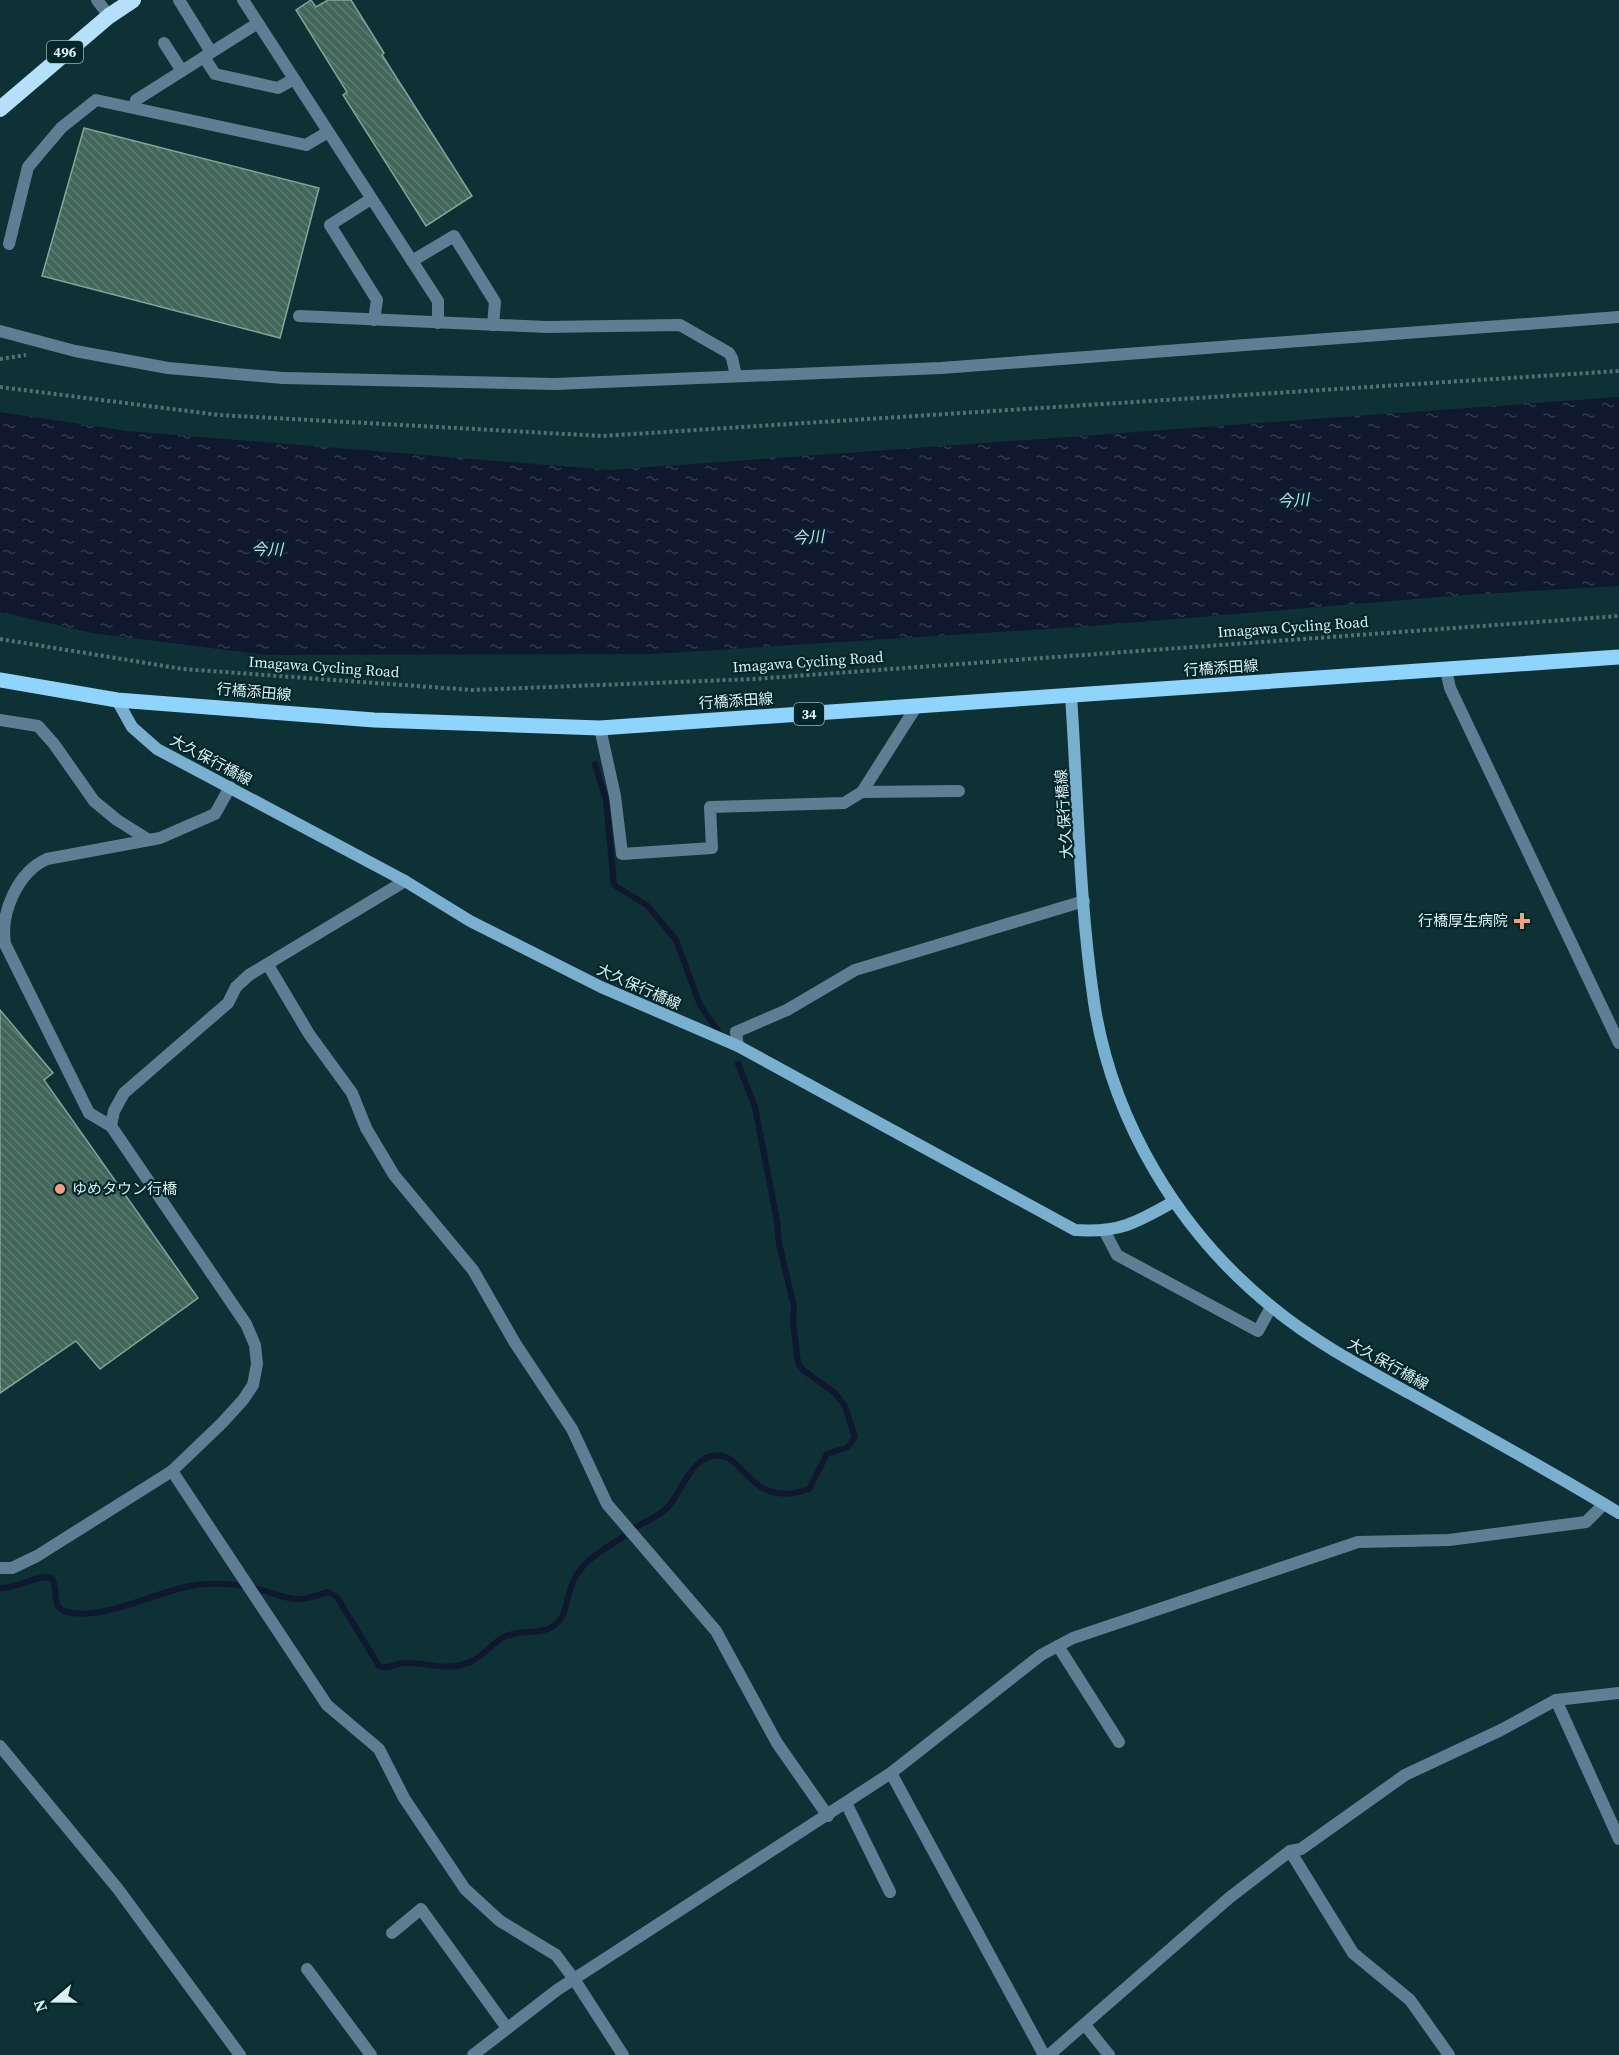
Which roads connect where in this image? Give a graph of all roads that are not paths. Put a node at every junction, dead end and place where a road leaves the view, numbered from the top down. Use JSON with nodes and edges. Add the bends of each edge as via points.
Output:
{"nodes":[{"id":1,"x":97,"y":0,"type":"edge"},
{"id":2,"x":133,"y":0,"type":"edge"},
{"id":3,"x":179,"y":0,"type":"edge"},
{"id":4,"x":243,"y":0,"type":"edge"},
{"id":5,"x":109,"y":16,"type":"junction"},
{"id":6,"x":258,"y":23,"type":"junction"},
{"id":7,"x":164,"y":44,"type":"dead end"},
{"id":8,"x":207,"y":54,"type":"junction"},
{"id":9,"x":182,"y":71,"type":"junction"},
{"id":10,"x":294,"y":79,"type":"junction"},
{"id":11,"x":134,"y":108,"type":"junction"},
{"id":12,"x":0,"y":109,"type":"edge"},
{"id":13,"x":328,"y":132,"type":"junction"},
{"id":14,"x":371,"y":199,"type":"junction"},
{"id":15,"x":9,"y":244,"type":"dead end"},
{"id":16,"x":412,"y":261,"type":"junction"},
{"id":17,"x":298,"y":316,"type":"dead end"},
{"id":18,"x":1619,"y":317,"type":"edge"},
{"id":19,"x":374,"y":320,"type":"junction"},
{"id":20,"x":438,"y":323,"type":"junction"},
{"id":21,"x":493,"y":325,"type":"junction"},
{"id":22,"x":0,"y":331,"type":"edge"},
{"id":23,"x":736,"y":376,"type":"junction"},
{"id":24,"x":1619,"y":657,"type":"edge"},
{"id":25,"x":1446,"y":670,"type":"junction"},
{"id":26,"x":0,"y":680,"type":"edge"},
{"id":27,"x":1071,"y":696,"type":"junction"},
{"id":28,"x":117,"y":700,"type":"junction"},
{"id":29,"x":916,"y":707,"type":"junction"},
{"id":30,"x":0,"y":720,"type":"edge"},
{"id":31,"x":600,"y":728,"type":"junction"},
{"id":32,"x":230,"y":787,"type":"junction"},
{"id":33,"x":959,"y":791,"type":"dead end"},
{"id":34,"x":862,"y":792,"type":"junction"},
{"id":35,"x":149,"y":840,"type":"junction"},
{"id":36,"x":405,"y":881,"type":"junction"},
{"id":37,"x":1084,"y":901,"type":"junction"},
{"id":38,"x":268,"y":964,"type":"junction"},
{"id":39,"x":1619,"y":1043,"type":"edge"},
{"id":40,"x":738,"y":1046,"type":"junction"},
{"id":41,"x":111,"y":1126,"type":"junction"},
{"id":42,"x":1173,"y":1202,"type":"junction"},
{"id":43,"x":1105,"y":1232,"type":"junction"},
{"id":44,"x":1271,"y":1307,"type":"junction"},
{"id":45,"x":172,"y":1471,"type":"junction"},
{"id":46,"x":1604,"y":1504,"type":"junction"},
{"id":47,"x":1619,"y":1513,"type":"edge"},
{"id":48,"x":0,"y":1568,"type":"edge"},
{"id":49,"x":1058,"y":1646,"type":"junction"},
{"id":50,"x":1619,"y":1693,"type":"edge"},
{"id":51,"x":1556,"y":1700,"type":"junction"},
{"id":52,"x":1119,"y":1742,"type":"dead end"},
{"id":53,"x":0,"y":1746,"type":"edge"},
{"id":54,"x":891,"y":1773,"type":"junction"},
{"id":55,"x":846,"y":1803,"type":"junction"},
{"id":56,"x":828,"y":1816,"type":"junction"},
{"id":57,"x":1619,"y":1839,"type":"edge"},
{"id":58,"x":1290,"y":1851,"type":"junction"},
{"id":59,"x":890,"y":1892,"type":"dead end"},
{"id":60,"x":392,"y":1933,"type":"dead end"},
{"id":61,"x":307,"y":1969,"type":"dead end"},
{"id":62,"x":574,"y":1979,"type":"junction"},
{"id":63,"x":1085,"y":2025,"type":"junction"},
{"id":64,"x":507,"y":2028,"type":"junction"},
{"id":65,"x":240,"y":2055,"type":"edge"},
{"id":66,"x":371,"y":2055,"type":"edge"},
{"id":67,"x":473,"y":2055,"type":"edge"},
{"id":68,"x":622,"y":2055,"type":"edge"},
{"id":69,"x":1044,"y":2055,"type":"edge"},
{"id":70,"x":1048,"y":2055,"type":"edge"},
{"id":71,"x":1109,"y":2055,"type":"edge"},
{"id":72,"x":1449,"y":2055,"type":"edge"}],
"edges":[{"from":1,"to":5,"type":"street"},
{"from":2,"to":5,"type":"highway","number":"496"},
{"from":3,"to":8,"type":"street"},
{"from":4,"to":6,"type":"street"},
{"from":5,"to":12,"type":"highway","number":"496"},
{"from":6,"to":8,"type":"street"},
{"from":6,"to":10,"type":"street"},
{"from":7,"to":9,"type":"street"},
{"from":8,"to":9,"type":"street"},
{"from":8,"to":10,"type":"street","via":[[215,74],[278,88]]},
{"from":9,"to":11,"type":"street","via":[[136,100]]},
{"from":10,"to":13,"type":"street"},
{"from":11,"to":13,"type":"street","via":[[306,146]]},
{"from":11,"to":15,"type":"street","via":[[96,100],[61,128],[28,167]]},
{"from":13,"to":14,"type":"street"},
{"from":14,"to":16,"type":"street"},
{"from":14,"to":19,"type":"street","via":[[330,225],[377,300]]},
{"from":16,"to":20,"type":"street","via":[[438,301]]},
{"from":16,"to":21,"type":"street","via":[[453,236],[495,302]]},
{"from":17,"to":19,"type":"street"},
{"from":18,"to":23,"type":"street","via":[[953,367]]},
{"from":19,"to":20,"type":"street"},
{"from":20,"to":21,"type":"street"},
{"from":21,"to":23,"type":"street","via":[[680,325],[729,353]]},
{"from":22,"to":23,"type":"street","via":[[75,351],[168,368],[283,378],[555,384]]},
{"from":24,"to":25,"type":"main road","name":"行橋添田線","number":"34"},
{"from":25,"to":27,"type":"main road","name":"行橋添田線","number":"34"},
{"from":25,"to":39,"type":"street","via":[[1450,688]]},
{"from":26,"to":28,"type":"main road","name":"行橋添田線","number":"34"},
{"from":27,"to":29,"type":"main road","name":"行橋添田線","number":"34"},
{"from":27,"to":37,"type":"main road","name":"大久保行橋線"},
{"from":28,"to":31,"type":"main road","name":"行橋添田線","number":"34","via":[[374,720]]},
{"from":28,"to":32,"type":"main road","name":"大久保行橋線","via":[[132,727],[157,749]]},
{"from":29,"to":31,"type":"main road","name":"行橋添田線","number":"34"},
{"from":29,"to":34,"type":"street"},
{"from":30,"to":35,"type":"street","via":[[38,726],[94,801]]},
{"from":31,"to":34,"type":"street","via":[[615,796],[622,854],[712,848],[710,807],[844,802]]},
{"from":32,"to":35,"type":"street","via":[[215,814]]},
{"from":32,"to":36,"type":"main road","name":"大久保行橋線"},
{"from":33,"to":34,"type":"street"},
{"from":35,"to":41,"type":"street","via":[[32,865],[21,879],[2,929],[5,944],[89,1113]]},
{"from":36,"to":38,"type":"street"},
{"from":36,"to":40,"type":"main road","name":"大久保行橋線","via":[[470,921],[601,987]]},
{"from":37,"to":40,"type":"street","via":[[855,970],[787,1010],[736,1032]]},
{"from":37,"to":42,"type":"main road","name":"大久保行橋線","via":[[1095,1003],[1117,1089],[1142,1149]]},
{"from":38,"to":41,"type":"street","via":[[249,975],[236,987],[228,1003],[124,1093]]},
{"from":38,"to":56,"type":"street","via":[[309,1034],[352,1093],[366,1128],[394,1174],[473,1269],[572,1430],[607,1504],[716,1631],[777,1743]]},
{"from":40,"to":43,"type":"main road","name":"大久保行橋線","via":[[1075,1230]]},
{"from":41,"to":45,"type":"street","via":[[246,1324],[255,1344],[253,1384],[243,1400]]},
{"from":42,"to":43,"type":"main road","name":"大久保行橋線","via":[[1137,1222]]},
{"from":42,"to":44,"type":"main road","name":"大久保行橋線"},
{"from":43,"to":44,"type":"street","via":[[1117,1255],[1258,1331]]},
{"from":44,"to":46,"type":"main road","name":"大久保行橋線","via":[[1330,1349]]},
{"from":45,"to":48,"type":"street","via":[[37,1556],[12,1568]]},
{"from":45,"to":62,"type":"street","via":[[327,1705],[379,1749],[404,1798],[465,1889],[500,1921],[556,1955]]},
{"from":46,"to":47,"type":"main road","name":"大久保行橋線"},
{"from":46,"to":49,"type":"street","via":[[1586,1522],[1449,1540],[1358,1542]]},
{"from":49,"to":52,"type":"street"},
{"from":49,"to":54,"type":"street","via":[[1041,1655]]},
{"from":50,"to":51,"type":"street"},
{"from":51,"to":57,"type":"street"},
{"from":51,"to":58,"type":"street","via":[[1405,1775],[1301,1849]]},
{"from":53,"to":65,"type":"street","via":[[118,1889]]},
{"from":54,"to":55,"type":"street"},
{"from":54,"to":69,"type":"street"},
{"from":55,"to":56,"type":"street"},
{"from":55,"to":59,"type":"street"},
{"from":56,"to":62,"type":"street"},
{"from":58,"to":63,"type":"street","via":[[1229,1898]]},
{"from":58,"to":72,"type":"street","via":[[1353,1953],[1410,2000]]},
{"from":60,"to":64,"type":"street","via":[[421,1909]]},
{"from":61,"to":66,"type":"street"},
{"from":62,"to":64,"type":"street"},
{"from":62,"to":68,"type":"street"},
{"from":63,"to":70,"type":"street"},
{"from":63,"to":71,"type":"street"},
{"from":64,"to":67,"type":"street"}]}
